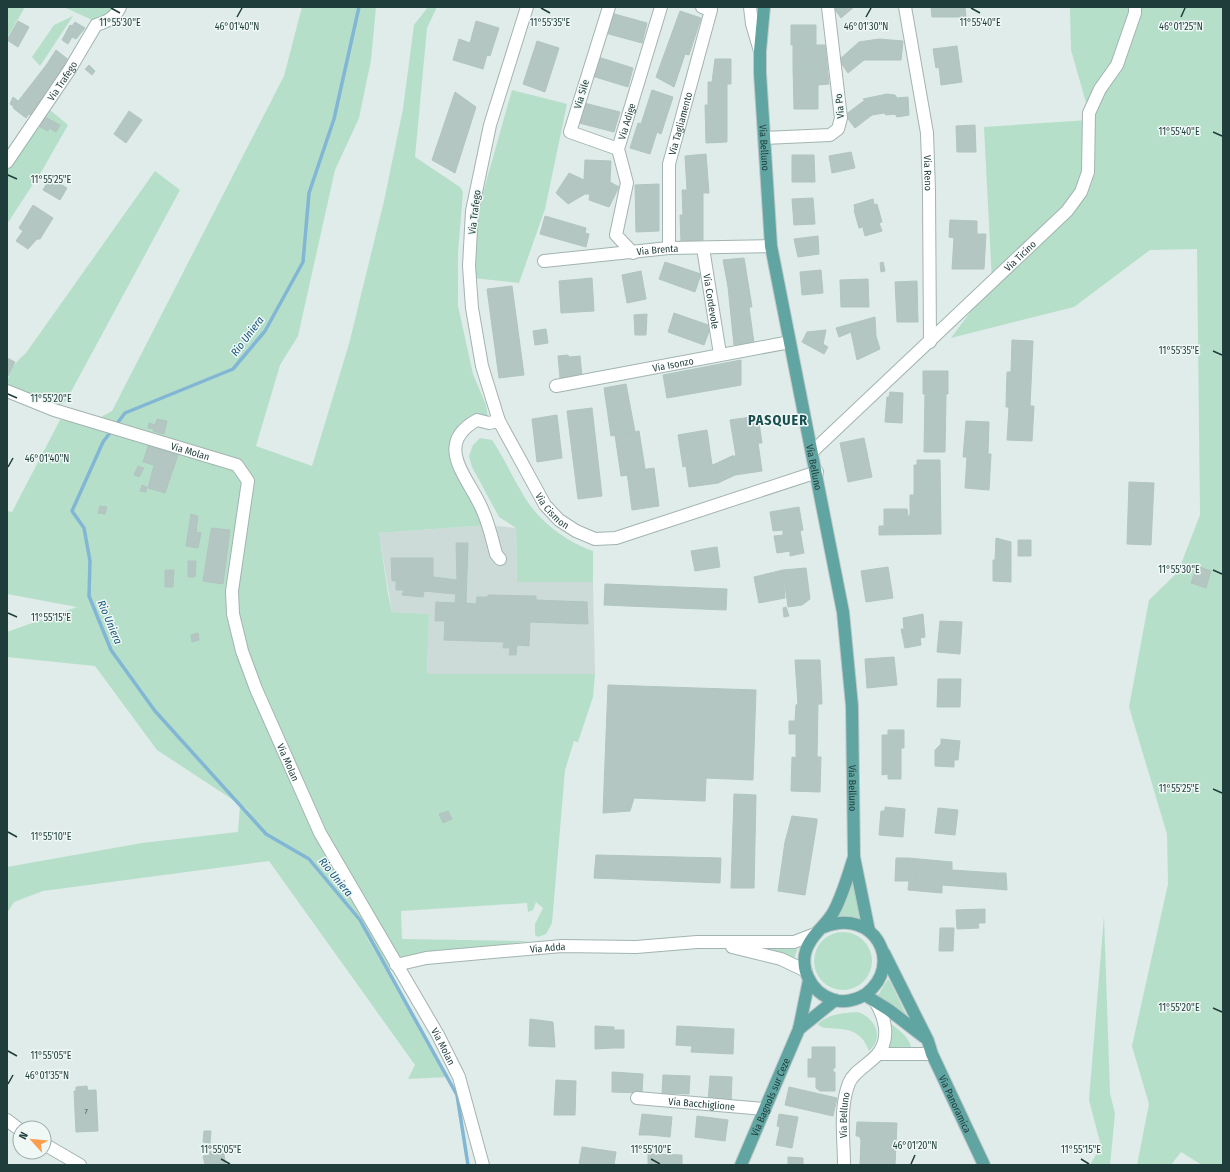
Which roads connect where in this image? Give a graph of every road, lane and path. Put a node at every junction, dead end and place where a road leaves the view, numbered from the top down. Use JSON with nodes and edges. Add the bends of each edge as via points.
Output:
{"nodes":[{"id":1,"x":120,"y":7,"type":"edge"},
{"id":2,"x":527,"y":7,"type":"edge"},
{"id":3,"x":608,"y":7,"type":"edge"},
{"id":4,"x":702,"y":7,"type":"edge"},
{"id":5,"x":750,"y":7,"type":"edge"},
{"id":6,"x":764,"y":7,"type":"edge"},
{"id":7,"x":828,"y":7,"type":"edge"},
{"id":8,"x":905,"y":7,"type":"edge"},
{"id":9,"x":1135,"y":7,"type":"edge"},
{"id":10,"x":657,"y":8,"type":"edge"},
{"id":11,"x":760,"y":51,"type":"junction"},
{"id":12,"x":764,"y":138,"type":"junction"},
{"id":13,"x":618,"y":149,"type":"junction"},
{"id":14,"x":7,"y":162,"type":"edge"},
{"id":15,"x":771,"y":246,"type":"junction"},
{"id":16,"x":669,"y":248,"type":"junction"},
{"id":17,"x":703,"y":248,"type":"junction"},
{"id":18,"x":633,"y":253,"type":"junction"},
{"id":19,"x":544,"y":261,"type":"dead end"},
{"id":20,"x":790,"y":342,"type":"junction"},
{"id":21,"x":930,"y":342,"type":"junction"},
{"id":22,"x":720,"y":354,"type":"junction"},
{"id":23,"x":556,"y":386,"type":"dead end"},
{"id":24,"x":7,"y":391,"type":"edge"},
{"id":25,"x":498,"y":421,"type":"junction"},
{"id":26,"x":812,"y":452,"type":"junction"},
{"id":27,"x":817,"y":472,"type":"junction"},
{"id":28,"x":500,"y":559,"type":"dead end"},
{"id":29,"x":854,"y":857,"type":"junction"},
{"id":30,"x":820,"y":930,"type":"junction"},
{"id":31,"x":869,"y":930,"type":"junction"},
{"id":32,"x":701,"y":942,"type":"junction"},
{"id":33,"x":881,"y":947,"type":"junction"},
{"id":34,"x":396,"y":965,"type":"junction"},
{"id":35,"x":807,"y":976,"type":"junction"},
{"id":36,"x":865,"y":995,"type":"junction"},
{"id":37,"x":835,"y":1000,"type":"junction"},
{"id":38,"x":875,"y":1002,"type":"junction"},
{"id":39,"x":799,"y":1030,"type":"junction"},
{"id":40,"x":928,"y":1041,"type":"junction"},
{"id":41,"x":878,"y":1054,"type":"junction"},
{"id":42,"x":932,"y":1054,"type":"junction"},
{"id":43,"x":637,"y":1098,"type":"dead end"},
{"id":44,"x":765,"y":1108,"type":"junction"},
{"id":45,"x":52,"y":1149,"type":"edge"},
{"id":46,"x":80,"y":1165,"type":"edge"},
{"id":47,"x":483,"y":1165,"type":"edge"},
{"id":48,"x":741,"y":1165,"type":"edge"},
{"id":49,"x":844,"y":1165,"type":"edge"},
{"id":50,"x":984,"y":1165,"type":"edge"}],
"edges":[{"from":1,"to":14,"type":"street","name":"Via Trafego","via":[[118,13],[96,25],[70,69]]},
{"from":2,"to":25,"type":"street","name":"Via Trafego","via":[[490,125],[472,211],[469,266],[472,308],[482,366]]},
{"from":3,"to":13,"type":"street","name":"Via Sile","via":[[570,132]]},
{"from":4,"to":16,"type":"street","name":"Via Tagliamento","via":[[711,10],[669,164]]},
{"from":5,"to":11,"type":"street"},
{"from":6,"to":11,"type":"main road","name":"Via Belluno"},
{"from":7,"to":12,"type":"street","name":"Via Po","via":[[841,118],[838,129],[830,135]]},
{"from":8,"to":21,"type":"street","name":"Via Reno","via":[[927,133]]},
{"from":9,"to":21,"type":"street","name":"Via Ticino","via":[[1117,65],[1100,89],[1089,113],[1088,172],[1081,192],[1067,211]]},
{"from":10,"to":13,"type":"street","name":"Via Adige"},
{"from":11,"to":12,"type":"main road","name":"Via Belluno"},
{"from":12,"to":15,"type":"main road","name":"Via Belluno"},
{"from":13,"to":18,"type":"street","name":"Via Adige","via":[[627,183],[616,235]]},
{"from":15,"to":17,"type":"street","name":"Via Brenta"},
{"from":15,"to":20,"type":"main road","name":"Via Belluno"},
{"from":16,"to":17,"type":"street","name":"Via Brenta"},
{"from":16,"to":18,"type":"street","name":"Via Brenta"},
{"from":17,"to":22,"type":"street","name":"Via Cordevole"},
{"from":18,"to":19,"type":"street","name":"Via Brenta"},
{"from":20,"to":22,"type":"street","name":"Via Isonzo"},
{"from":20,"to":26,"type":"main road","name":"Via Belluno"},
{"from":21,"to":26,"type":"street","name":"Via Ticino"},
{"from":22,"to":23,"type":"street","name":"Via Isonzo"},
{"from":24,"to":34,"type":"street","name":"Via Molan","via":[[54,410],[236,465],[248,481],[232,591],[233,614],[242,651],[256,689],[320,833]]},
{"from":25,"to":27,"type":"street","name":"Via Cismon","via":[[545,505],[559,520],[595,539],[616,538]]},
{"from":25,"to":28,"type":"street","via":[[489,423],[477,420],[466,426],[459,434],[455,447],[462,475],[482,508],[496,554]]},
{"from":26,"to":27,"type":"main road","name":"Via Belluno"},
{"from":27,"to":29,"type":"main road","name":"Via Belluno","via":[[843,612],[848,656],[854,759]]},
{"from":29,"to":30,"type":"main road","name":"Via Belluno","via":[[837,904]]},
{"from":29,"to":31,"type":"main road","name":"Via Belluno"},
{"from":30,"to":31,"type":"main road","via":[[835,922],[847,922],[859,924]]},
{"from":30,"to":32,"type":"street","name":"Via Adda","via":[[794,942]]},
{"from":30,"to":35,"type":"main road","name":"Via Belluno","via":[[808,943],[805,954]]},
{"from":31,"to":33,"type":"main road","name":"Via Belluno"},
{"from":32,"to":34,"type":"street","name":"Via Adda","via":[[636,947],[562,946],[426,958]]},
{"from":32,"to":35,"type":"street","name":"Via Adda","via":[[768,955],[792,963]]},
{"from":33,"to":36,"type":"main road","via":[[884,960],[881,974],[875,986]]},
{"from":33,"to":40,"type":"main road","name":"Via Panoramica"},
{"from":34,"to":47,"type":"street","name":"Via Molan","via":[[438,1035],[459,1077]]},
{"from":35,"to":37,"type":"main road","via":[[820,992]]},
{"from":35,"to":39,"type":"main road","name":"Via Bagnols sur Ceze"},
{"from":36,"to":37,"type":"main road","via":[[845,1001]]},
{"from":36,"to":38,"type":"main road"},
{"from":37,"to":39,"type":"main road","name":"Via Bagnols sur Ceze"},
{"from":38,"to":40,"type":"main road","via":[[906,1022]]},
{"from":38,"to":41,"type":"street","name":"Via Belluno","via":[[882,1012],[885,1024],[885,1038]]},
{"from":39,"to":44,"type":"main road","name":"Via Bagnols sur Ceze"},
{"from":40,"to":42,"type":"main road","name":"Via Panoramica"},
{"from":41,"to":42,"type":"street"},
{"from":41,"to":49,"type":"street","name":"Via Belluno","via":[[860,1069],[850,1082],[845,1095]]},
{"from":42,"to":50,"type":"main road","name":"Via Panoramica"},
{"from":43,"to":44,"type":"street","name":"Via Bacchiglione"},
{"from":44,"to":48,"type":"main road","name":"Via Bagnols sur Ceze"},
{"from":45,"to":46,"type":"street"}]}
